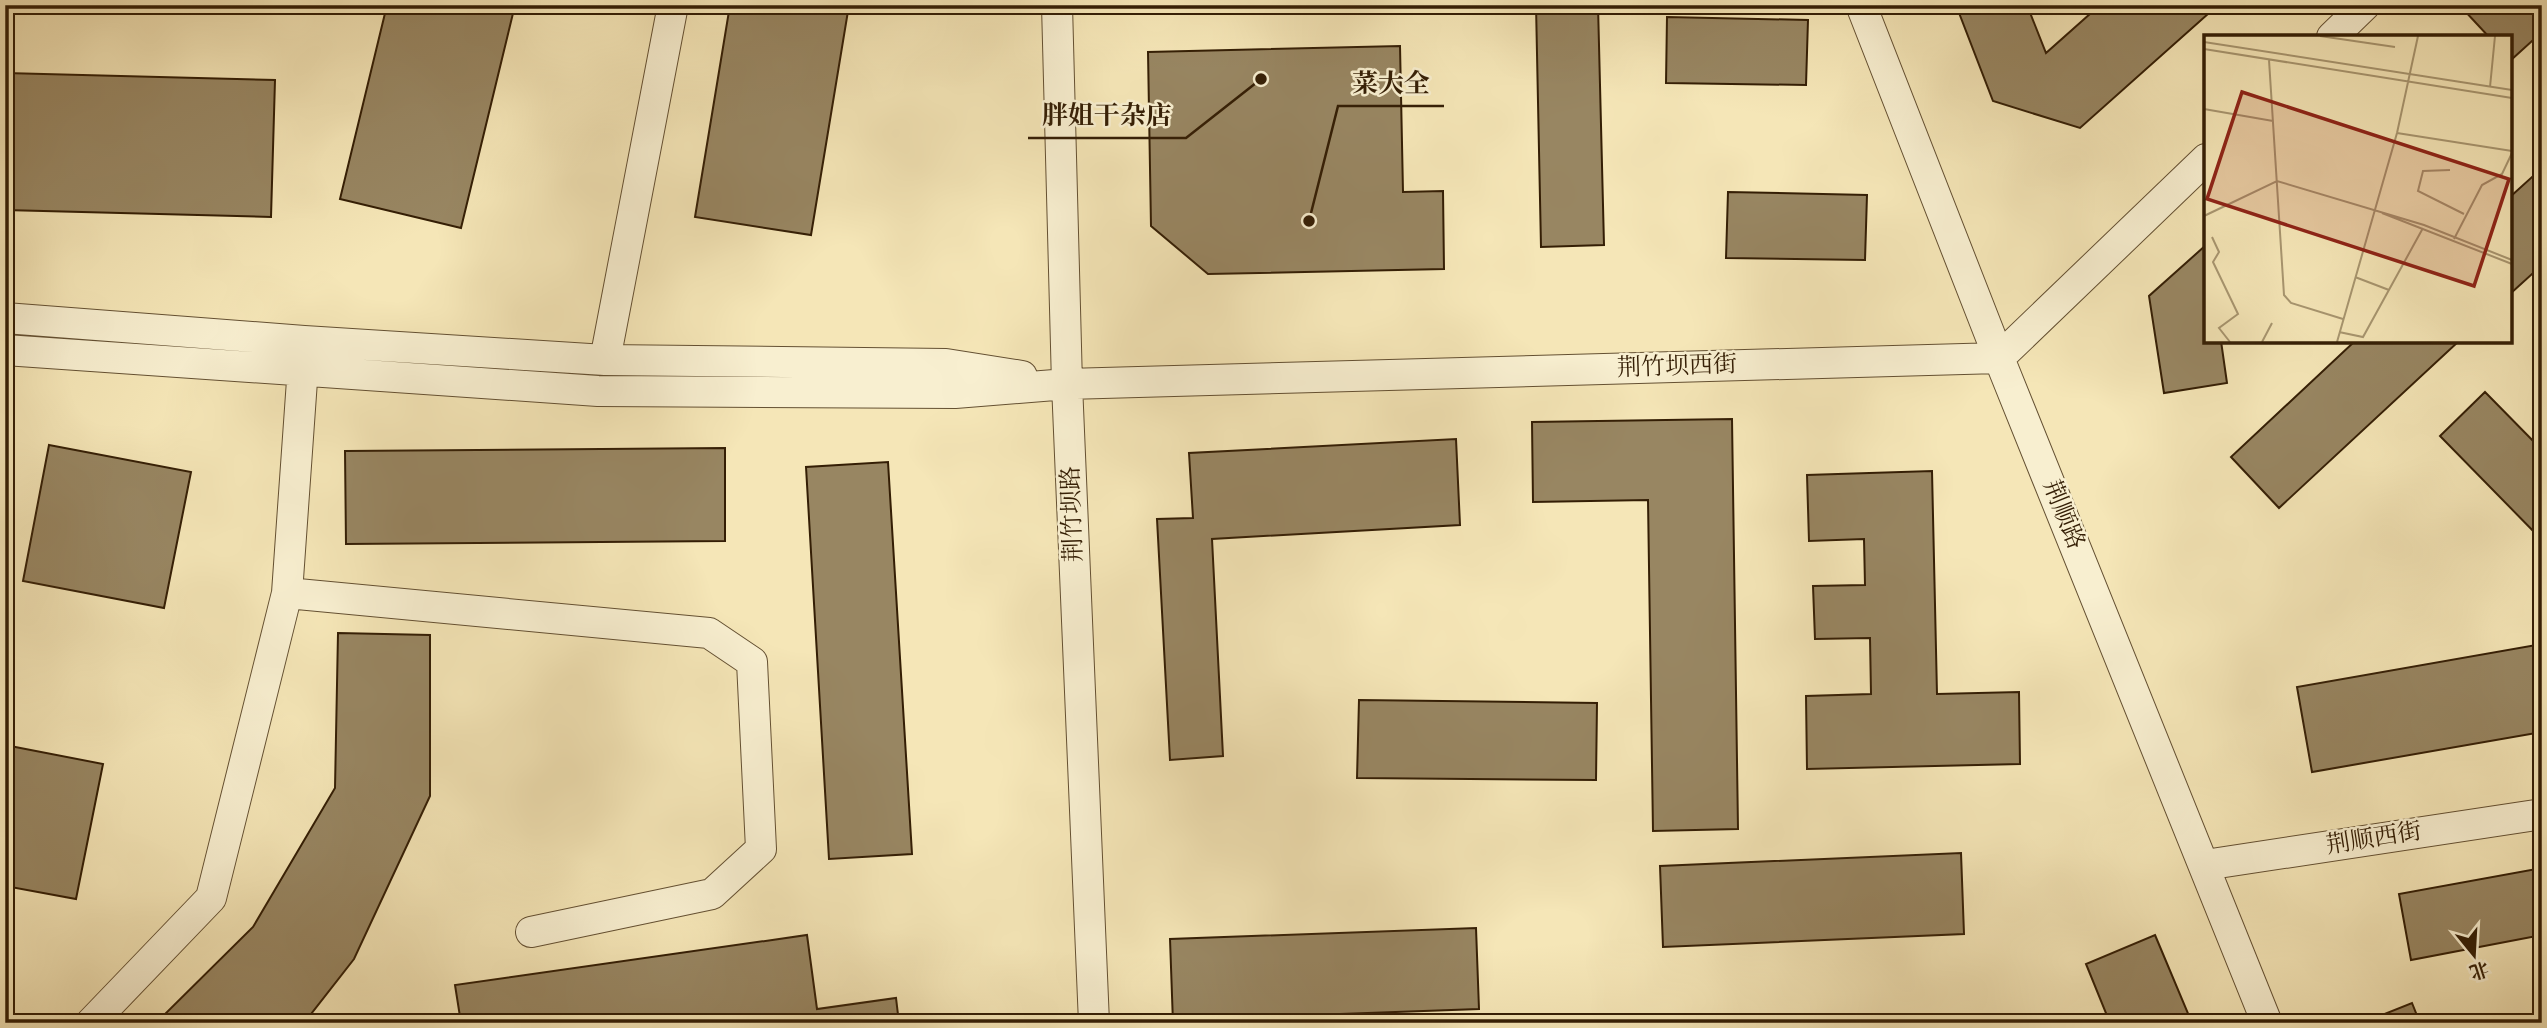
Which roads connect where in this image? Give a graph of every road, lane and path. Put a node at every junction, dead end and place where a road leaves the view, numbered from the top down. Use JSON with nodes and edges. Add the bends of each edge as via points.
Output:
{"nodes":[{"id":1,"x":673,"y":5,"type":"edge"},
{"id":2,"x":1057,"y":5,"type":"edge"},
{"id":3,"x":1861,"y":5,"type":"edge"},
{"id":4,"x":2365,"y":5,"type":"edge"},
{"id":5,"x":2334,"y":35,"type":"edge"},
{"id":6,"x":2204,"y":161,"type":"edge"},
{"id":7,"x":5,"y":318,"type":"edge"},
{"id":8,"x":5,"y":350,"type":"edge"},
{"id":9,"x":304,"y":356,"type":"junction"},
{"id":10,"x":1999,"y":358,"type":"junction"},
{"id":11,"x":605,"y":360,"type":"junction"},
{"id":12,"x":1067,"y":384,"type":"junction"},
{"id":13,"x":287,"y":593,"type":"junction"},
{"id":14,"x":2542,"y":814,"type":"edge"},
{"id":15,"x":2205,"y":865,"type":"junction"},
{"id":16,"x":531,"y":933,"type":"dead end"},
{"id":17,"x":91,"y":1023,"type":"edge"},
{"id":18,"x":1094,"y":1023,"type":"edge"},
{"id":19,"x":2267,"y":1023,"type":"edge"}],
"edges":[{"from":1,"to":11,"type":"street"},
{"from":2,"to":12,"type":"street","name":"荆竹坝路"},
{"from":3,"to":10,"type":"street","name":"荆顺路"},
{"from":4,"to":5,"type":"street"},
{"from":6,"to":10,"type":"street"},
{"from":7,"to":9,"type":"street"},
{"from":8,"to":9,"type":"street"},
{"from":9,"to":11,"type":"street"},
{"from":9,"to":12,"type":"street","via":[[598,391],[955,393]]},
{"from":9,"to":13,"type":"street"},
{"from":10,"to":12,"type":"street","name":"荆竹坝西街"},
{"from":10,"to":15,"type":"street","name":"荆顺路"},
{"from":11,"to":12,"type":"street","via":[[946,364]]},
{"from":12,"to":18,"type":"street","name":"荆竹坝路"},
{"from":13,"to":16,"type":"street","via":[[709,634],[752,662],[761,849],[712,894]]},
{"from":13,"to":17,"type":"street","via":[[211,898]]},
{"from":14,"to":15,"type":"street","name":"荆顺西街"},
{"from":15,"to":19,"type":"street","name":"荆顺路"}]}
